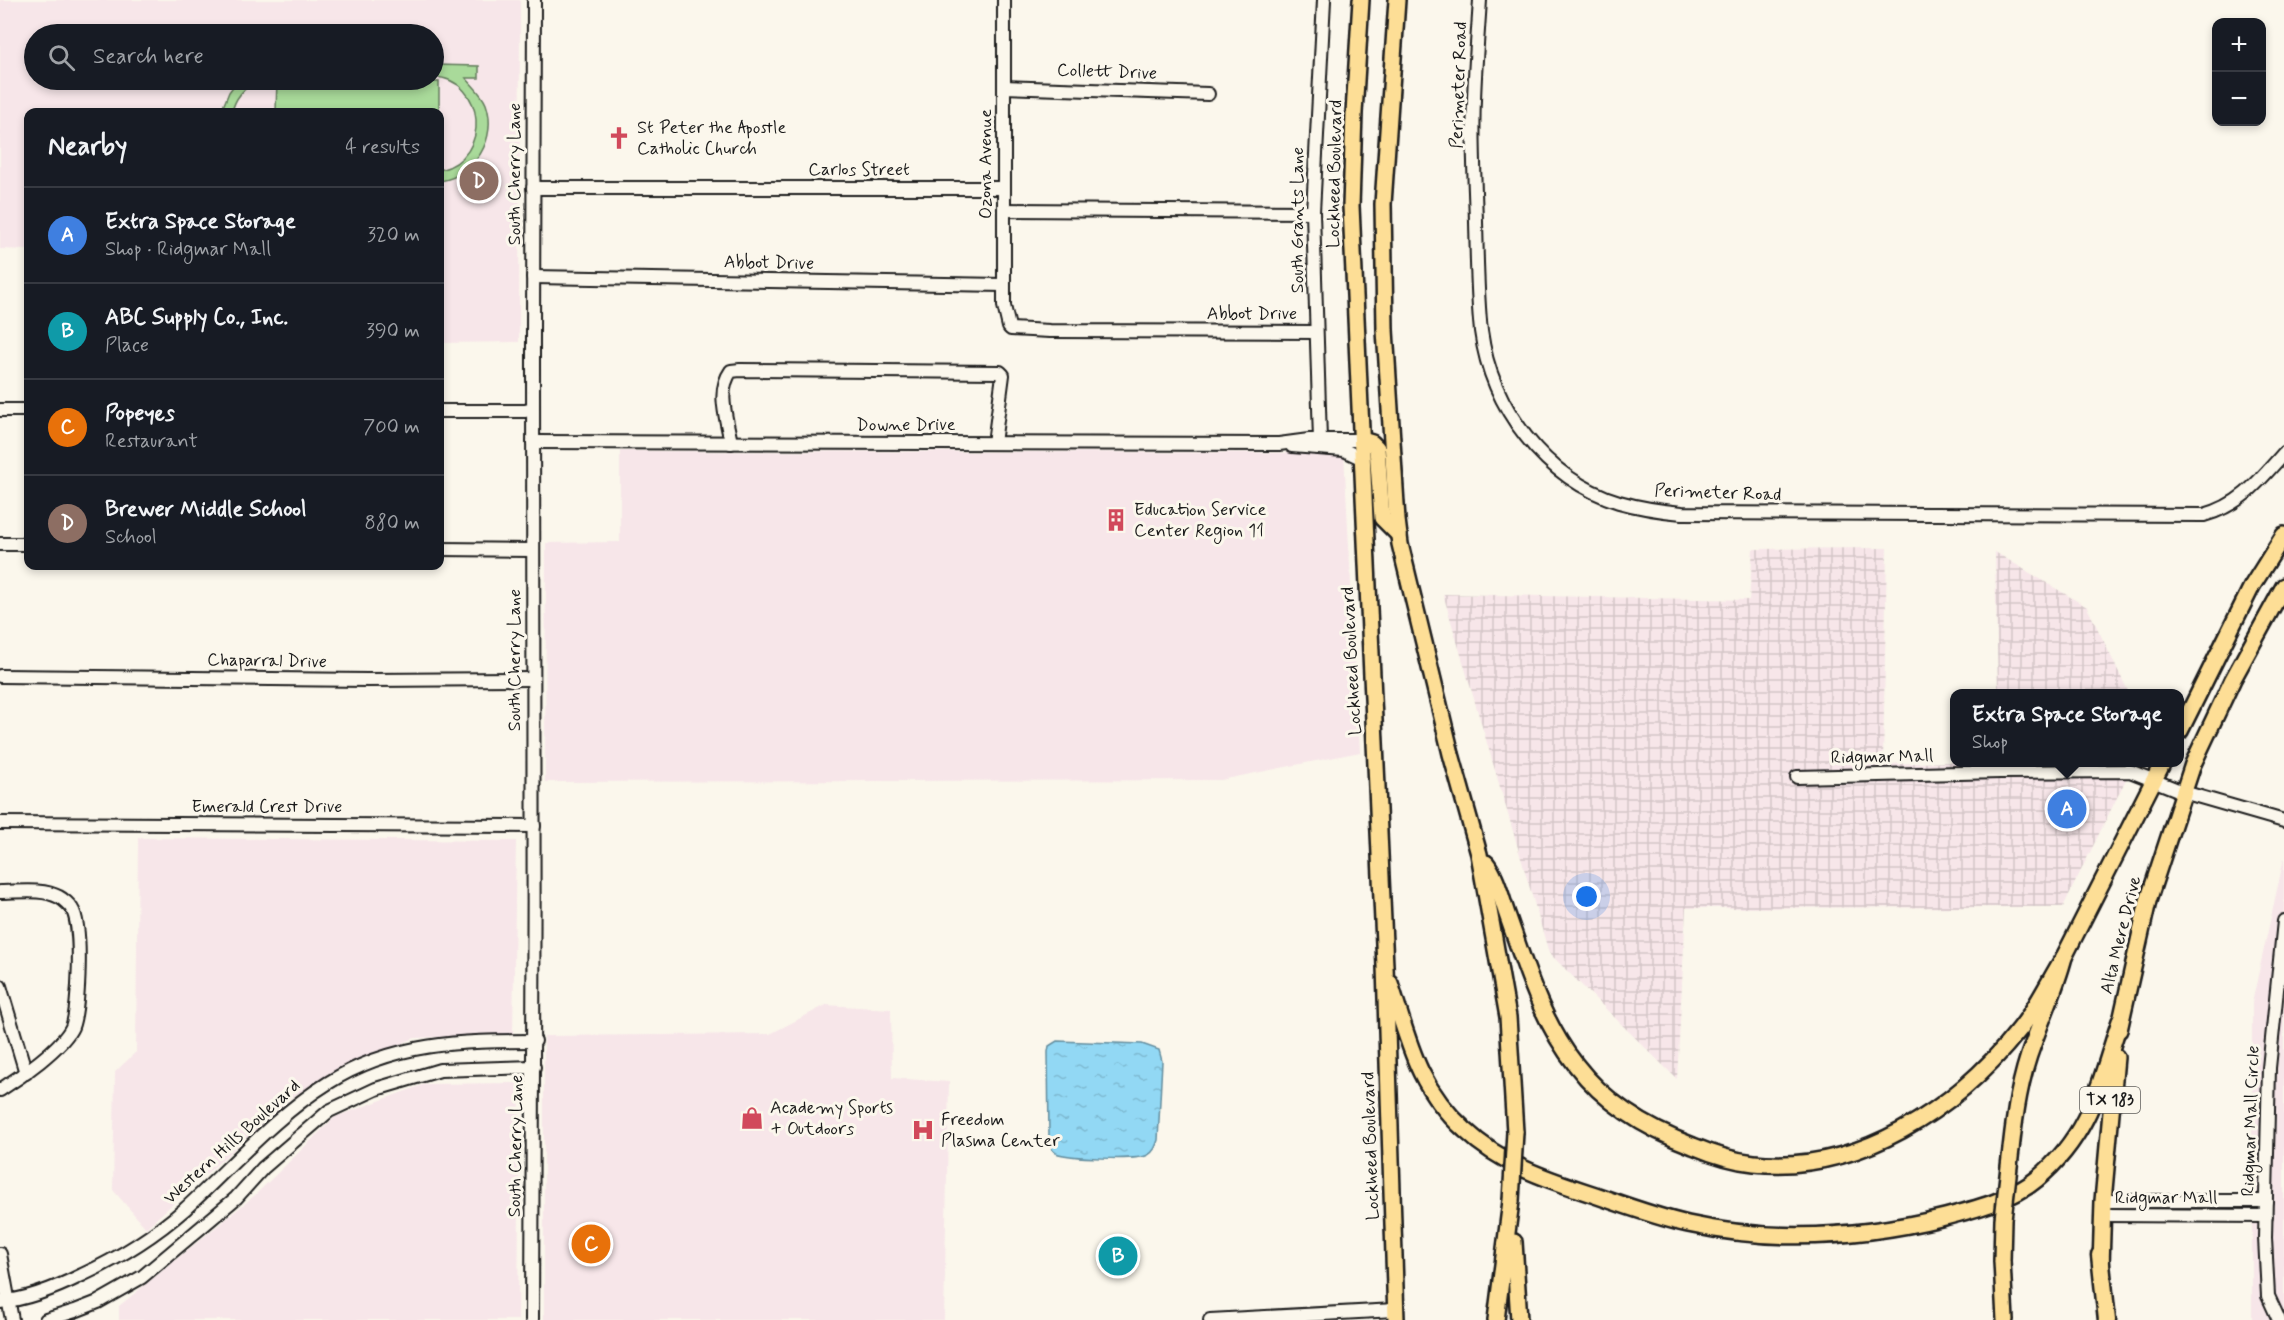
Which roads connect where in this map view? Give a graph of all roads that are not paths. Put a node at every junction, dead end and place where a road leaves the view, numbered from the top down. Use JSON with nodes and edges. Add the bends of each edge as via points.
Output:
{"nodes":[{"id":1,"x":534,"y":0,"type":"edge"},
{"id":2,"x":1004,"y":0,"type":"edge"},
{"id":3,"x":1324,"y":0,"type":"edge"},
{"id":4,"x":1361,"y":0,"type":"edge"},
{"id":5,"x":1397,"y":0,"type":"edge"},
{"id":6,"x":1480,"y":0,"type":"edge"},
{"id":7,"x":1004,"y":87,"type":"junction"},
{"id":8,"x":1208,"y":94,"type":"dead end"},
{"id":9,"x":533,"y":188,"type":"junction"},
{"id":10,"x":1004,"y":188,"type":"junction"},
{"id":11,"x":1004,"y":210,"type":"junction"},
{"id":12,"x":1313,"y":212,"type":"junction"},
{"id":13,"x":533,"y":278,"type":"junction"},
{"id":14,"x":1004,"y":285,"type":"junction"},
{"id":15,"x":1009,"y":327,"type":"joint"},
{"id":16,"x":1316,"y":332,"type":"junction"},
{"id":17,"x":533,"y":409,"type":"junction"},
{"id":18,"x":0,"y":410,"type":"edge"},
{"id":19,"x":24,"y":410,"type":"edge"},
{"id":20,"x":444,"y":411,"type":"edge"},
{"id":21,"x":1320,"y":440,"type":"junction"},
{"id":22,"x":1362,"y":440,"type":"junction"},
{"id":23,"x":533,"y":442,"type":"junction"},
{"id":24,"x":731,"y":443,"type":"junction"},
{"id":25,"x":994,"y":443,"type":"junction"},
{"id":26,"x":1279,"y":444,"type":"junction"},
{"id":27,"x":2284,"y":453,"type":"edge"},
{"id":28,"x":1362,"y":459,"type":"junction"},
{"id":29,"x":1399,"y":535,"type":"junction"},
{"id":30,"x":2284,"y":535,"type":"edge"},
{"id":31,"x":0,"y":543,"type":"edge"},
{"id":32,"x":24,"y":544,"type":"edge"},
{"id":33,"x":444,"y":549,"type":"edge"},
{"id":34,"x":533,"y":550,"type":"junction"},
{"id":35,"x":2284,"y":586,"type":"edge"},
{"id":36,"x":0,"y":676,"type":"edge"},
{"id":37,"x":534,"y":680,"type":"junction"},
{"id":38,"x":2184,"y":723,"type":"edge"},
{"id":39,"x":2160,"y":767,"type":"edge"},
{"id":40,"x":1797,"y":777,"type":"dead end"},
{"id":41,"x":2153,"y":781,"type":"junction"},
{"id":42,"x":2183,"y":792,"type":"junction"},
{"id":43,"x":2284,"y":821,"type":"edge"},
{"id":44,"x":0,"y":823,"type":"edge"},
{"id":45,"x":534,"y":826,"type":"junction"},
{"id":46,"x":1479,"y":854,"type":"junction"},
{"id":47,"x":0,"y":892,"type":"edge"},
{"id":48,"x":2284,"y":921,"type":"edge"},
{"id":49,"x":2064,"y":957,"type":"junction"},
{"id":50,"x":1385,"y":966,"type":"junction"},
{"id":51,"x":0,"y":986,"type":"edge"},
{"id":52,"x":2120,"y":1021,"type":"junction"},
{"id":53,"x":535,"y":1041,"type":"junction"},
{"id":54,"x":534,"y":1067,"type":"junction"},
{"id":55,"x":26,"y":1073,"type":"junction"},
{"id":56,"x":0,"y":1090,"type":"edge"},
{"id":57,"x":1511,"y":1201,"type":"junction"},
{"id":58,"x":2266,"y":1201,"type":"junction"},
{"id":59,"x":2102,"y":1208,"type":"junction"},
{"id":60,"x":2266,"y":1216,"type":"junction"},
{"id":61,"x":0,"y":1254,"type":"edge"},
{"id":62,"x":2100,"y":1255,"type":"junction"},
{"id":63,"x":5,"y":1301,"type":"edge"},
{"id":64,"x":1396,"y":1315,"type":"edge"},
{"id":65,"x":12,"y":1320,"type":"edge"},
{"id":66,"x":46,"y":1320,"type":"edge"},
{"id":67,"x":532,"y":1320,"type":"edge"},
{"id":68,"x":1210,"y":1320,"type":"edge"},
{"id":69,"x":1496,"y":1320,"type":"edge"},
{"id":70,"x":1519,"y":1320,"type":"edge"},
{"id":71,"x":2005,"y":1320,"type":"edge"},
{"id":72,"x":2101,"y":1320,"type":"edge"},
{"id":73,"x":2107,"y":1320,"type":"edge"},
{"id":74,"x":2279,"y":1320,"type":"edge"}],
"edges":[{"from":1,"to":9,"type":"street","name":"South Cherry Lane"},
{"from":2,"to":7,"type":"street","name":"Ozona Avenue"},
{"from":3,"to":12,"type":"street","name":"South Grants Lane"},
{"from":4,"to":22,"type":"main road","name":"Lockheed Boulevard","via":[[1351,206]]},
{"from":5,"to":29,"type":"main road","via":[[1383,204],[1385,330]]},
{"from":6,"to":27,"type":"street","name":"Perimeter Road","via":[[1474,153],[1481,332],[1500,397],[1514,422],[1558,469],[1581,485],[1618,501],[1682,513],[2204,515],[2233,503]]},
{"from":7,"to":8,"type":"street","name":"Collett Drive"},
{"from":7,"to":10,"type":"street","name":"Ozona Avenue"},
{"from":9,"to":10,"type":"street","name":"Carlos Street"},
{"from":9,"to":13,"type":"street","name":"South Cherry Lane"},
{"from":10,"to":11,"type":"street","name":"Ozona Avenue"},
{"from":11,"to":12,"type":"street"},
{"from":11,"to":14,"type":"street","name":"Ozona Avenue"},
{"from":12,"to":16,"type":"street","name":"South Grants Lane"},
{"from":13,"to":14,"type":"street","name":"Abbot Drive"},
{"from":13,"to":17,"type":"street","name":"South Cherry Lane"},
{"from":14,"to":15,"type":"street","name":"Ozona Avenue"},
{"from":15,"to":16,"type":"street","name":"Abbot Drive","via":[[1050,331]]},
{"from":16,"to":21,"type":"street","name":"South Grants Lane"},
{"from":17,"to":20,"type":"street"},
{"from":17,"to":23,"type":"street","name":"South Cherry Lane"},
{"from":18,"to":19,"type":"street"},
{"from":21,"to":22,"type":"street","name":"Downe Drive"},
{"from":21,"to":26,"type":"street","name":"Downe Drive"},
{"from":22,"to":28,"type":"main road","name":"Lockheed Boulevard"},
{"from":22,"to":29,"type":"main road","via":[[1377,448],[1382,518]]},
{"from":23,"to":24,"type":"street","name":"Downe Drive"},
{"from":23,"to":34,"type":"street","name":"South Cherry Lane"},
{"from":24,"to":25,"type":"street","name":"Downe Drive"},
{"from":24,"to":25,"type":"street","via":[[722,396],[724,380],[735,370],[1000,372],[1003,375]]},
{"from":25,"to":26,"type":"street","name":"Downe Drive"},
{"from":26,"to":28,"type":"street","name":"Downe Drive","via":[[1344,450]]},
{"from":28,"to":50,"type":"main road","name":"Lockheed Boulevard"},
{"from":29,"to":46,"type":"main road"},
{"from":30,"to":38,"type":"main road","via":[[2252,586]]},
{"from":31,"to":32,"type":"street"},
{"from":33,"to":34,"type":"street"},
{"from":34,"to":37,"type":"street","name":"South Cherry Lane"},
{"from":35,"to":42,"type":"main road","name":"Alta Mere Drive","number":"TX 183","via":[[2228,688]]},
{"from":36,"to":37,"type":"street","name":"Chaparral Drive"},
{"from":37,"to":45,"type":"street","name":"South Cherry Lane"},
{"from":39,"to":41,"type":"main road","name":"Alta Mere Drive"},
{"from":40,"to":41,"type":"street","name":"Ridgmar Mall","via":[[2130,771]]},
{"from":41,"to":42,"type":"street","name":"Ridgmar Mall"},
{"from":41,"to":49,"type":"main road","name":"Alta Mere Drive"},
{"from":42,"to":43,"type":"street","name":"Ridgmar Mall"},
{"from":42,"to":52,"type":"main road","name":"Alta Mere Drive","number":"TX 183","via":[[2148,901]]},
{"from":44,"to":45,"type":"street","name":"Emerald Crest Drive"},
{"from":45,"to":53,"type":"street","name":"South Cherry Lane"},
{"from":46,"to":49,"type":"main road","via":[[1489,866],[1541,1006],[1575,1065],[1621,1110],[1645,1126],[1710,1153],[1753,1163],[1818,1161],[1851,1153],[1882,1141],[1941,1106],[2019,1030]]},
{"from":46,"to":57,"type":"main road","bridge":true,"via":[[1508,1017],[1515,1131]]},
{"from":47,"to":55,"type":"street","via":[[42,892],[59,897],[72,909],[79,930],[72,1028]]},
{"from":48,"to":58,"type":"street","name":"Ridgmar Mall Circle","via":[[2269,1068]]},
{"from":49,"to":71,"type":"main road","name":"Alta Mere Drive","bridge":true,"via":[[2032,1045],[2016,1107],[2003,1219]]},
{"from":50,"to":52,"type":"main road","via":[[1426,1084],[1454,1119],[1484,1146],[1535,1174],[1655,1215],[1758,1235],[1807,1238],[1878,1232],[1970,1211],[2016,1193],[2037,1179],[2075,1139],[2090,1113]]},
{"from":50,"to":64,"type":"main road","name":"Lockheed Boulevard"},
{"from":51,"to":55,"type":"street"},
{"from":52,"to":59,"type":"main road","name":"Alta Mere Drive","number":"TX 183"},
{"from":53,"to":54,"type":"street","name":"South Cherry Lane"},
{"from":53,"to":63,"type":"street","name":"Western Hills Boulevard","via":[[425,1046],[376,1060],[330,1082],[246,1149],[183,1210],[145,1240],[62,1285]]},
{"from":54,"to":66,"type":"street","via":[[440,1070],[376,1089],[328,1111],[263,1168],[236,1198],[142,1277],[98,1302]]},
{"from":54,"to":67,"type":"street","name":"South Cherry Lane"},
{"from":55,"to":56,"type":"street"},
{"from":57,"to":69,"type":"main road"},
{"from":57,"to":70,"type":"main road"},
{"from":58,"to":59,"type":"street","name":"Ridgmar Mall"},
{"from":58,"to":60,"type":"street","name":"Ridgmar Mall Circle"},
{"from":59,"to":60,"type":"street","name":"Ridgmar Mall"},
{"from":59,"to":62,"type":"main road","name":"Alta Mere Drive","number":"TX 183"},
{"from":60,"to":74,"type":"street","name":"Ridgmar Mall Circle","via":[[2267,1290]]},
{"from":61,"to":63,"type":"street"},
{"from":62,"to":72,"type":"main road","name":"Alta Mere Drive","number":"TX 183"},
{"from":62,"to":73,"type":"highway"},
{"from":63,"to":65,"type":"street"},
{"from":64,"to":68,"type":"street"}]}
